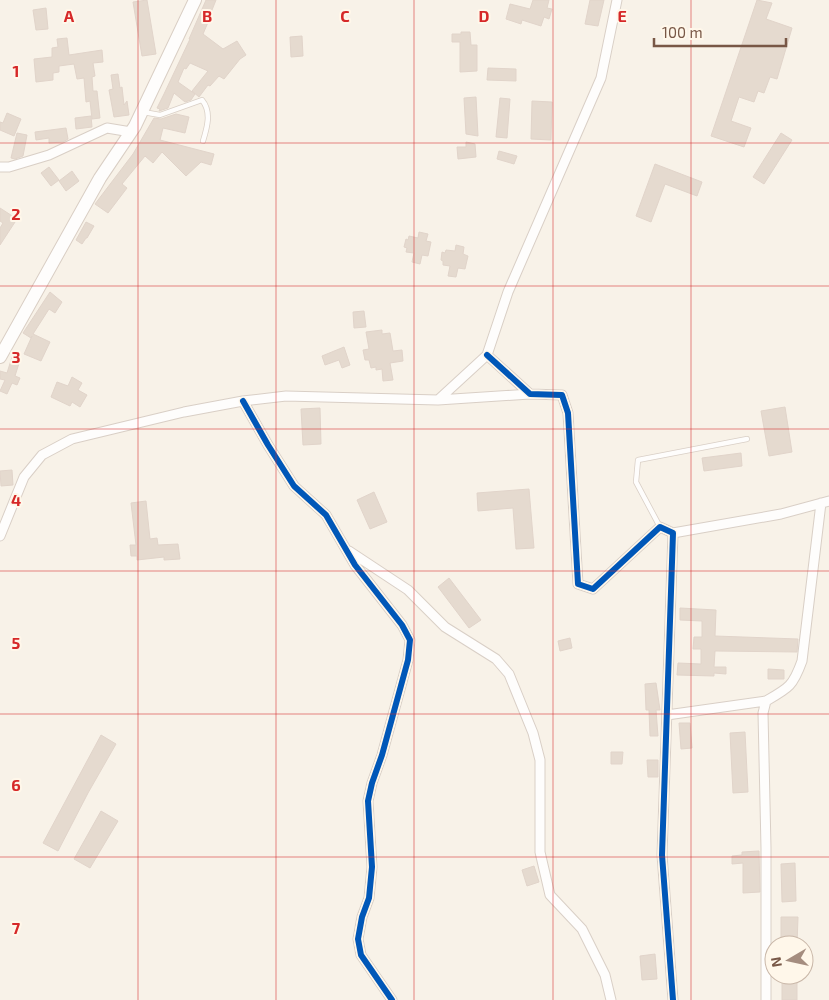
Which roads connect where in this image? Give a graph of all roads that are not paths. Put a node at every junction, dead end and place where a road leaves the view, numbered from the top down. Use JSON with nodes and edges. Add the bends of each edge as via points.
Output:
{"nodes":[{"id":1,"x":195,"y":0,"type":"edge"},
{"id":2,"x":617,"y":0,"type":"edge"},
{"id":3,"x":142,"y":111,"type":"junction"},
{"id":4,"x":131,"y":132,"type":"junction"},
{"id":5,"x":203,"y":141,"type":"dead end"},
{"id":6,"x":0,"y":167,"type":"edge"},
{"id":7,"x":487,"y":355,"type":"junction"},
{"id":8,"x":0,"y":358,"type":"edge"},
{"id":9,"x":530,"y":394,"type":"junction"},
{"id":10,"x":438,"y":400,"type":"junction"},
{"id":11,"x":243,"y":401,"type":"junction"},
{"id":12,"x":747,"y":438,"type":"dead end"},
{"id":13,"x":825,"y":502,"type":"edge"},
{"id":14,"x":660,"y":527,"type":"junction"},
{"id":15,"x":673,"y":533,"type":"junction"},
{"id":16,"x":0,"y":536,"type":"edge"},
{"id":17,"x":346,"y":550,"type":"junction"},
{"id":18,"x":766,"y":701,"type":"junction"},
{"id":19,"x":667,"y":715,"type":"junction"},
{"id":20,"x":392,"y":1000,"type":"edge"},
{"id":21,"x":611,"y":1000,"type":"edge"},
{"id":22,"x":673,"y":1000,"type":"edge"},
{"id":23,"x":766,"y":1000,"type":"edge"}],
"edges":[{"from":1,"to":3,"type":"street"},
{"from":2,"to":7,"type":"street","via":[[601,78],[508,292]]},
{"from":3,"to":4,"type":"street"},
{"from":3,"to":5,"type":"lane","via":[[160,114],[202,100],[208,118]]},
{"from":4,"to":6,"type":"street","via":[[107,128],[49,155],[9,168]]},
{"from":4,"to":8,"type":"street","via":[[100,178]]},
{"from":7,"to":9,"type":"street"},
{"from":7,"to":10,"type":"street"},
{"from":9,"to":10,"type":"street"},
{"from":9,"to":14,"type":"street","via":[[562,395],[568,413],[578,584],[593,589]]},
{"from":10,"to":11,"type":"street","via":[[286,396]]},
{"from":11,"to":16,"type":"street","via":[[72,439],[42,455],[24,477]]},
{"from":11,"to":17,"type":"street","via":[[294,486],[326,515]]},
{"from":12,"to":14,"type":"lane","via":[[638,460],[636,482]]},
{"from":13,"to":15,"type":"street","via":[[781,514]]},
{"from":13,"to":18,"type":"street","via":[[802,661],[795,681]]},
{"from":14,"to":15,"type":"street"},
{"from":15,"to":19,"type":"street"},
{"from":17,"to":20,"type":"street","via":[[410,640],[408,660],[368,801],[372,867],[369,898],[358,939],[361,955]]},
{"from":17,"to":21,"type":"street","via":[[408,590],[445,627],[496,659],[510,674],[540,760],[540,852],[550,895],[582,929],[605,975]]},
{"from":18,"to":19,"type":"street"},
{"from":18,"to":23,"type":"street","via":[[763,713]]},
{"from":19,"to":22,"type":"street","via":[[662,855]]}]}
